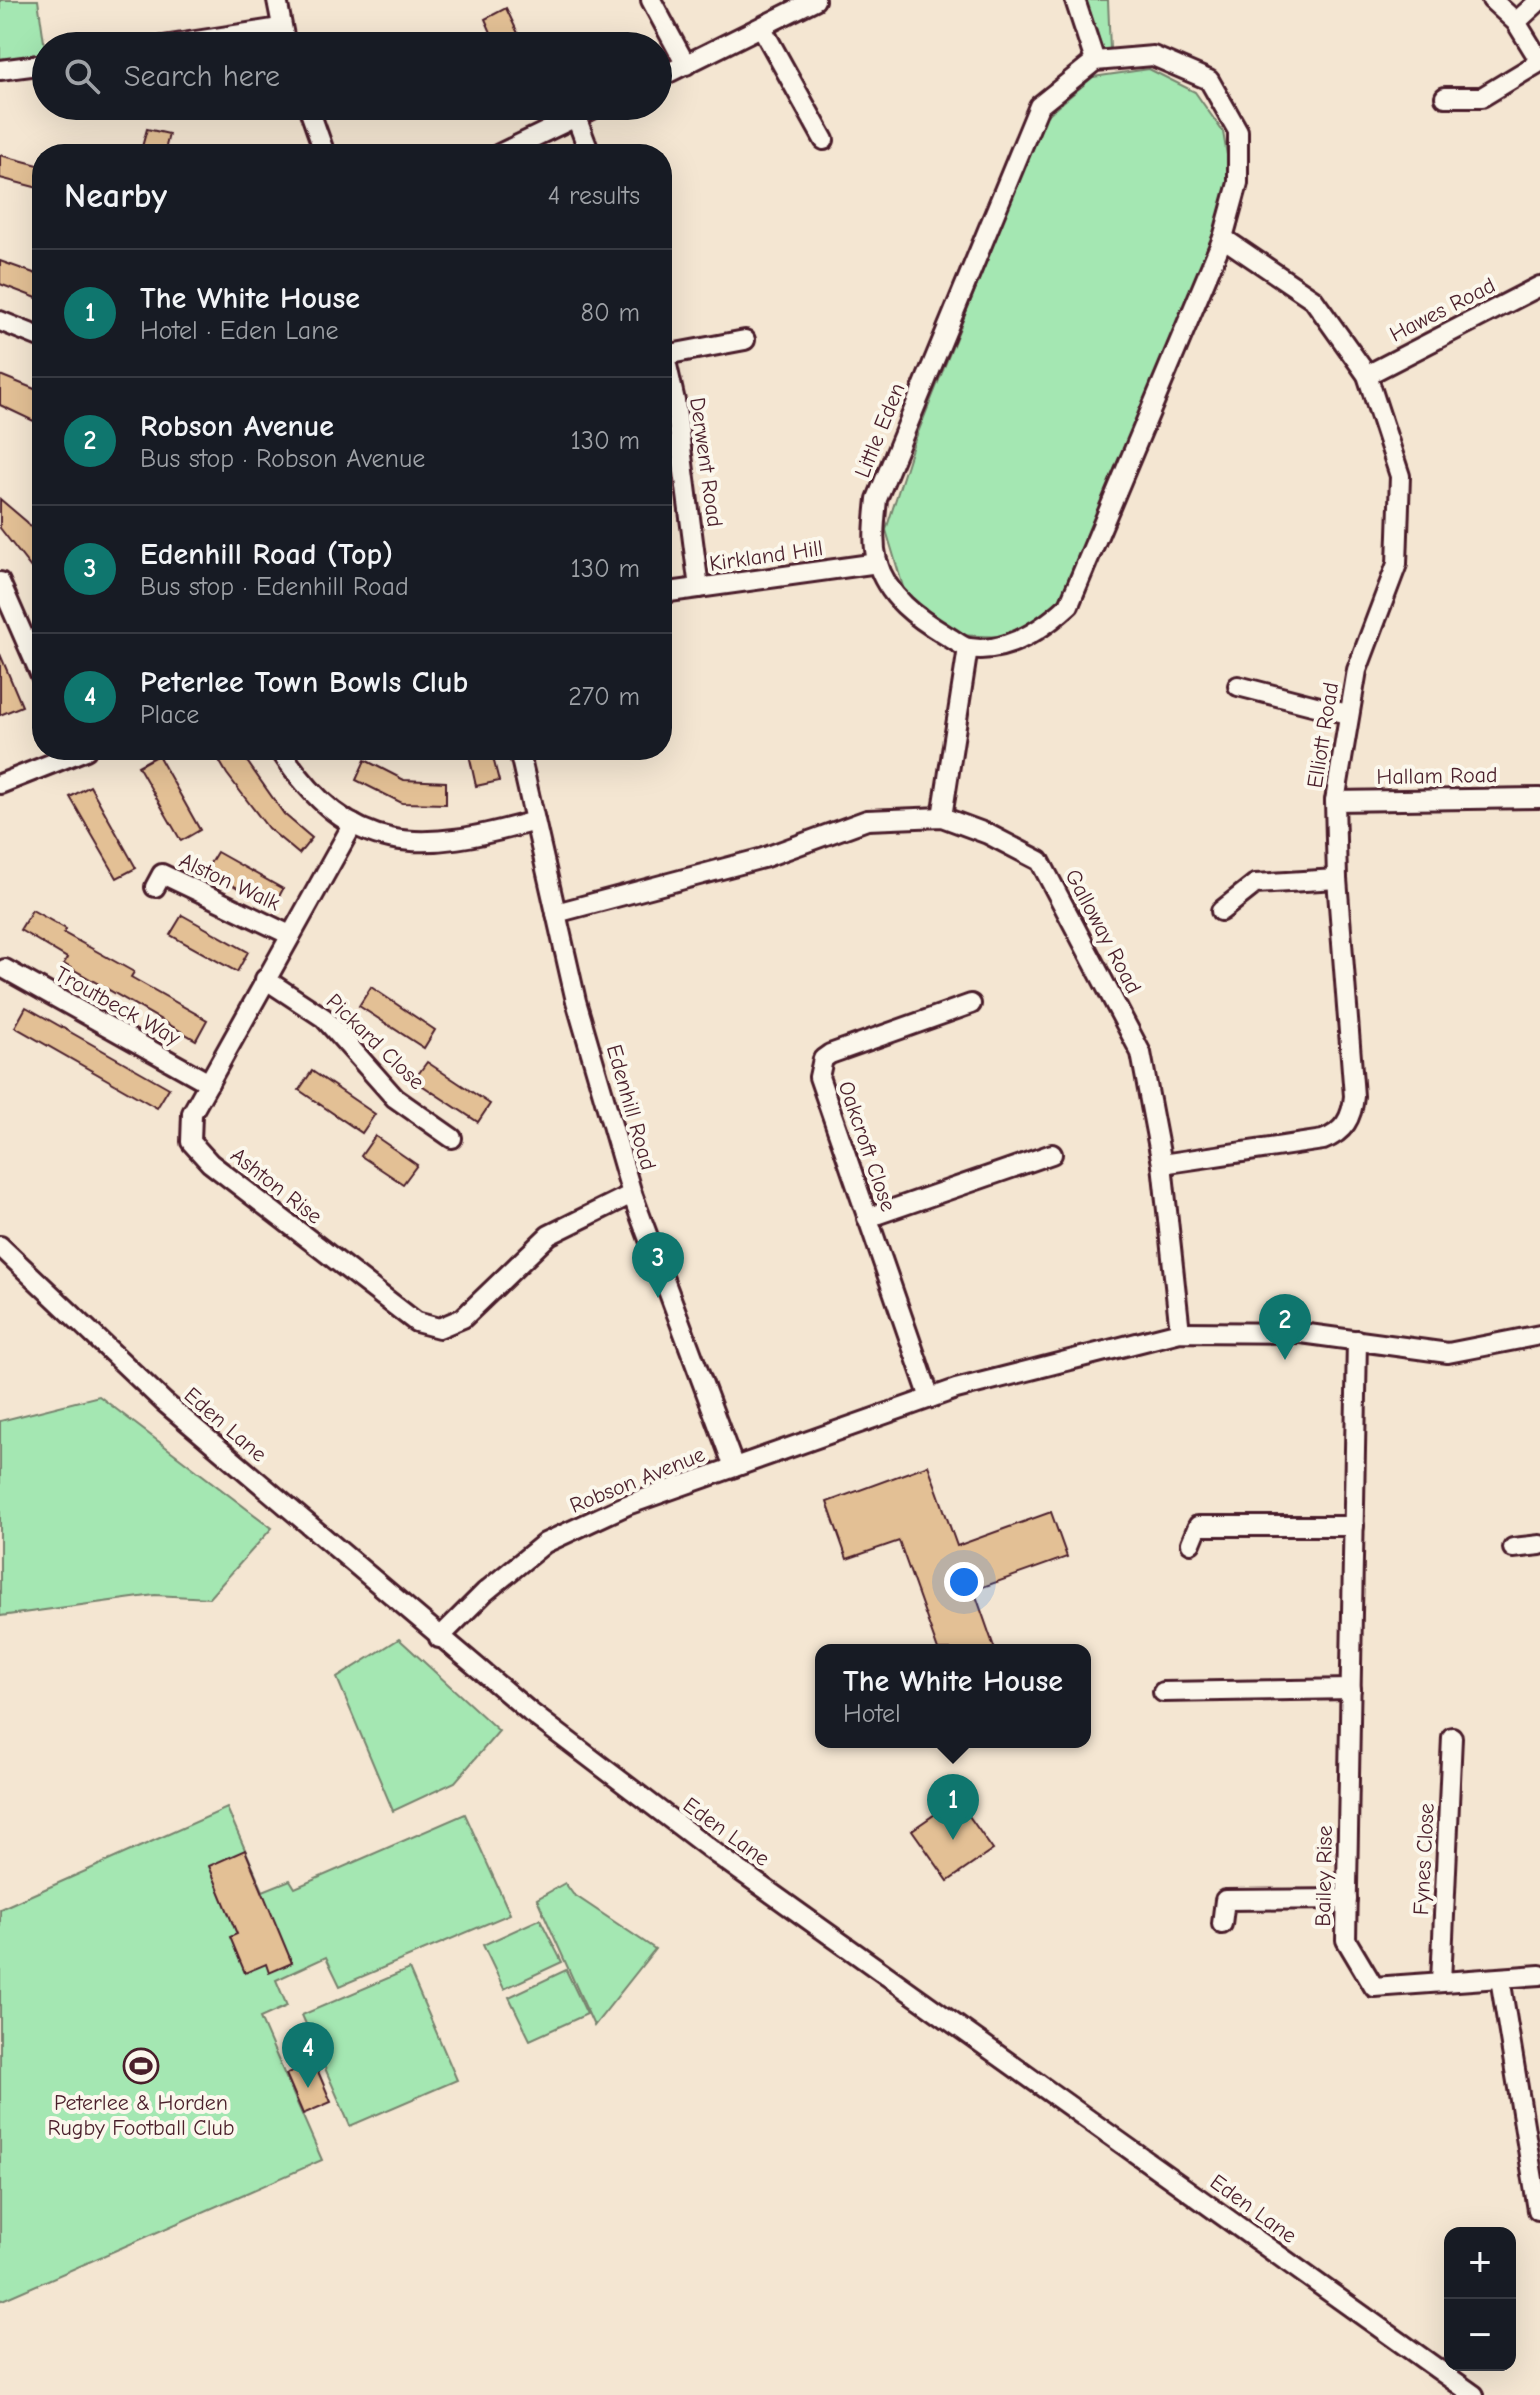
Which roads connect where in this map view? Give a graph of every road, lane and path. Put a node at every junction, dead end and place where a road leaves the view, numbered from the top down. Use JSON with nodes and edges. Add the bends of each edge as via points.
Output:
{"nodes":[{"id":1,"x":277,"y":0,"type":"edge"},
{"id":2,"x":651,"y":0,"type":"edge"},
{"id":3,"x":815,"y":0,"type":"edge"},
{"id":4,"x":1075,"y":0,"type":"edge"},
{"id":5,"x":1492,"y":0,"type":"edge"},
{"id":6,"x":1540,"y":0,"type":"edge"},
{"id":7,"x":1516,"y":22,"type":"junction"},
{"id":8,"x":762,"y":28,"type":"junction"},
{"id":9,"x":282,"y":32,"type":"edge"},
{"id":10,"x":668,"y":32,"type":"edge"},
{"id":11,"x":672,"y":39,"type":"edge"},
{"id":12,"x":1095,"y":61,"type":"junction"},
{"id":13,"x":1540,"y":61,"type":"edge"},
{"id":14,"x":686,"y":65,"type":"junction"},
{"id":15,"x":32,"y":66,"type":"edge"},
{"id":16,"x":0,"y":70,"type":"edge"},
{"id":17,"x":672,"y":72,"type":"edge"},
{"id":18,"x":1445,"y":97,"type":"dead end"},
{"id":19,"x":313,"y":120,"type":"edge"},
{"id":20,"x":570,"y":120,"type":"edge"},
{"id":21,"x":577,"y":120,"type":"edge"},
{"id":22,"x":824,"y":140,"type":"dead end"},
{"id":23,"x":321,"y":144,"type":"edge"},
{"id":24,"x":520,"y":144,"type":"edge"},
{"id":25,"x":586,"y":144,"type":"edge"},
{"id":26,"x":1223,"y":238,"type":"junction"},
{"id":27,"x":1540,"y":286,"type":"edge"},
{"id":28,"x":0,"y":321,"type":"edge"},
{"id":29,"x":32,"y":334,"type":"edge"},
{"id":30,"x":745,"y":340,"type":"dead end"},
{"id":31,"x":672,"y":348,"type":"edge"},
{"id":32,"x":1367,"y":375,"type":"junction"},
{"id":33,"x":672,"y":388,"type":"edge"},
{"id":34,"x":878,"y":563,"type":"junction"},
{"id":35,"x":0,"y":582,"type":"edge"},
{"id":36,"x":699,"y":588,"type":"junction"},
{"id":37,"x":672,"y":592,"type":"edge"},
{"id":38,"x":968,"y":648,"type":"junction"},
{"id":39,"x":32,"y":655,"type":"edge"},
{"id":40,"x":1238,"y":686,"type":"dead end"},
{"id":41,"x":1347,"y":714,"type":"junction"},
{"id":42,"x":57,"y":760,"type":"edge"},
{"id":43,"x":286,"y":760,"type":"edge"},
{"id":44,"x":521,"y":760,"type":"edge"},
{"id":45,"x":0,"y":784,"type":"edge"},
{"id":46,"x":1540,"y":798,"type":"edge"},
{"id":47,"x":1335,"y":801,"type":"junction"},
{"id":48,"x":942,"y":817,"type":"junction"},
{"id":49,"x":535,"y":821,"type":"junction"},
{"id":50,"x":353,"y":824,"type":"junction"},
{"id":51,"x":1337,"y":879,"type":"junction"},
{"id":52,"x":155,"y":887,"type":"dead end"},
{"id":53,"x":1221,"y":911,"type":"dead end"},
{"id":54,"x":556,"y":913,"type":"junction"},
{"id":55,"x":290,"y":935,"type":"junction"},
{"id":56,"x":5,"y":969,"type":"dead end"},
{"id":57,"x":265,"y":979,"type":"junction"},
{"id":58,"x":971,"y":1004,"type":"dead end"},
{"id":59,"x":209,"y":1083,"type":"junction"},
{"id":60,"x":452,"y":1138,"type":"dead end"},
{"id":61,"x":1052,"y":1154,"type":"dead end"},
{"id":62,"x":1162,"y":1164,"type":"junction"},
{"id":63,"x":632,"y":1194,"type":"junction"},
{"id":64,"x":867,"y":1218,"type":"junction"},
{"id":65,"x":0,"y":1246,"type":"edge"},
{"id":66,"x":1180,"y":1332,"type":"junction"},
{"id":67,"x":1540,"y":1335,"type":"edge"},
{"id":68,"x":1357,"y":1340,"type":"junction"},
{"id":69,"x":930,"y":1398,"type":"junction"},
{"id":70,"x":734,"y":1467,"type":"junction"},
{"id":71,"x":1354,"y":1526,"type":"junction"},
{"id":72,"x":1191,"y":1543,"type":"dead end"},
{"id":73,"x":1540,"y":1545,"type":"edge"},
{"id":74,"x":1513,"y":1548,"type":"dead end"},
{"id":75,"x":439,"y":1638,"type":"junction"},
{"id":76,"x":1351,"y":1689,"type":"junction"},
{"id":77,"x":1163,"y":1692,"type":"dead end"},
{"id":78,"x":1452,"y":1737,"type":"dead end"},
{"id":79,"x":1347,"y":1899,"type":"junction"},
{"id":80,"x":1222,"y":1924,"type":"dead end"},
{"id":81,"x":1540,"y":1975,"type":"edge"},
{"id":82,"x":1500,"y":1978,"type":"junction"},
{"id":83,"x":1441,"y":1982,"type":"junction"},
{"id":84,"x":1538,"y":2210,"type":"dead end"},
{"id":85,"x":1474,"y":2395,"type":"edge"}],
"edges":[{"from":1,"to":9,"type":"street"},
{"from":2,"to":10,"type":"street"},
{"from":3,"to":8,"type":"street"},
{"from":4,"to":12,"type":"street"},
{"from":5,"to":7,"type":"street"},
{"from":6,"to":7,"type":"street"},
{"from":7,"to":13,"type":"street"},
{"from":8,"to":14,"type":"street"},
{"from":8,"to":22,"type":"street"},
{"from":11,"to":14,"type":"street"},
{"from":12,"to":26,"type":"street","via":[[1153,56],[1209,80],[1238,131],[1238,183]]},
{"from":12,"to":34,"type":"street","name":"Little Eden","via":[[1039,106],[1004,186],[877,499]]},
{"from":13,"to":18,"type":"street","via":[[1482,97]]},
{"from":14,"to":17,"type":"street"},
{"from":15,"to":16,"type":"street"},
{"from":19,"to":23,"type":"street"},
{"from":20,"to":24,"type":"street"},
{"from":21,"to":25,"type":"street"},
{"from":26,"to":32,"type":"street","name":"Elliott Road","via":[[1313,299]]},
{"from":26,"to":38,"type":"street","via":[[1069,605],[1040,631],[1005,644]]},
{"from":27,"to":32,"type":"street","name":"Hawes Road"},
{"from":28,"to":29,"type":"street"},
{"from":30,"to":31,"type":"street"},
{"from":32,"to":41,"type":"street","name":"Elliott Road","via":[[1400,476],[1397,564],[1357,670]]},
{"from":33,"to":36,"type":"street","name":"Derwent Road"},
{"from":34,"to":36,"type":"street","name":"Kirkland Hill"},
{"from":34,"to":38,"type":"street","name":"Little Eden","via":[[888,587],[915,617]]},
{"from":35,"to":39,"type":"street"},
{"from":36,"to":37,"type":"street","name":"Kirkland Hill"},
{"from":38,"to":48,"type":"street"},
{"from":40,"to":41,"type":"street"},
{"from":41,"to":47,"type":"street","name":"Elliott Road"},
{"from":42,"to":45,"type":"street"},
{"from":43,"to":50,"type":"street","via":[[303,786]]},
{"from":44,"to":49,"type":"street","name":"Edenhill Road"},
{"from":46,"to":47,"type":"street","name":"Hallam Road"},
{"from":47,"to":51,"type":"street","name":"Elliott Road"},
{"from":48,"to":54,"type":"street","name":"Galloway Road","via":[[867,820],[763,858]]},
{"from":48,"to":62,"type":"street","name":"Galloway Road","via":[[1040,861],[1141,1053]]},
{"from":49,"to":50,"type":"street","via":[[467,840],[422,844]]},
{"from":49,"to":54,"type":"street","name":"Edenhill Road"},
{"from":50,"to":55,"type":"street","name":"Ashton Rise"},
{"from":51,"to":53,"type":"street","via":[[1255,884]]},
{"from":51,"to":62,"type":"street","name":"Elliott Road","via":[[1354,1096],[1349,1119],[1342,1130],[1323,1140]]},
{"from":52,"to":55,"type":"street","name":"Alston Walk","via":[[162,874]]},
{"from":54,"to":63,"type":"street","name":"Edenhill Road"},
{"from":55,"to":57,"type":"street","name":"Ashton Rise"},
{"from":56,"to":59,"type":"street","name":"Troutbeck Way"},
{"from":57,"to":59,"type":"street","name":"Ashton Rise"},
{"from":57,"to":60,"type":"street","name":"Pickard Close","via":[[324,1018],[395,1098]]},
{"from":58,"to":64,"type":"street","name":"Oakcroft Close","via":[[823,1059],[819,1077]]},
{"from":59,"to":63,"type":"street","name":"Ashton Rise","via":[[192,1113],[191,1142],[210,1163],[416,1322],[427,1325],[439,1328],[463,1318],[549,1235]]},
{"from":61,"to":64,"type":"street"},
{"from":62,"to":66,"type":"street","name":"Galloway Road"},
{"from":63,"to":70,"type":"street","name":"Edenhill Road"},
{"from":64,"to":69,"type":"street","name":"Oakcroft Close"},
{"from":65,"to":75,"type":"street","name":"Eden Lane","via":[[164,1402]]},
{"from":66,"to":68,"type":"street","name":"Robson Avenue","via":[[1301,1333]]},
{"from":66,"to":69,"type":"street","name":"Robson Avenue"},
{"from":67,"to":68,"type":"street","name":"Robson Avenue","via":[[1448,1353]]},
{"from":68,"to":71,"type":"street","name":"Bailey Rise"},
{"from":69,"to":70,"type":"street","name":"Robson Avenue"},
{"from":70,"to":75,"type":"street","name":"Robson Avenue","via":[[627,1505],[545,1543]]},
{"from":71,"to":72,"type":"street","via":[[1198,1526]]},
{"from":71,"to":76,"type":"street","name":"Bailey Rise"},
{"from":73,"to":74,"type":"street"},
{"from":75,"to":85,"type":"street","name":"Eden Lane","via":[[718,1855]]},
{"from":76,"to":77,"type":"street"},
{"from":76,"to":79,"type":"street","name":"Bailey Rise"},
{"from":78,"to":83,"type":"street","name":"Fynes Close"},
{"from":79,"to":80,"type":"street","via":[[1225,1900]]},
{"from":79,"to":83,"type":"street","name":"Bailey Rise","via":[[1346,1940],[1374,1987]]},
{"from":81,"to":82,"type":"street","name":"Bailey Rise"},
{"from":82,"to":83,"type":"street","name":"Bailey Rise"},
{"from":82,"to":84,"type":"street"}]}
